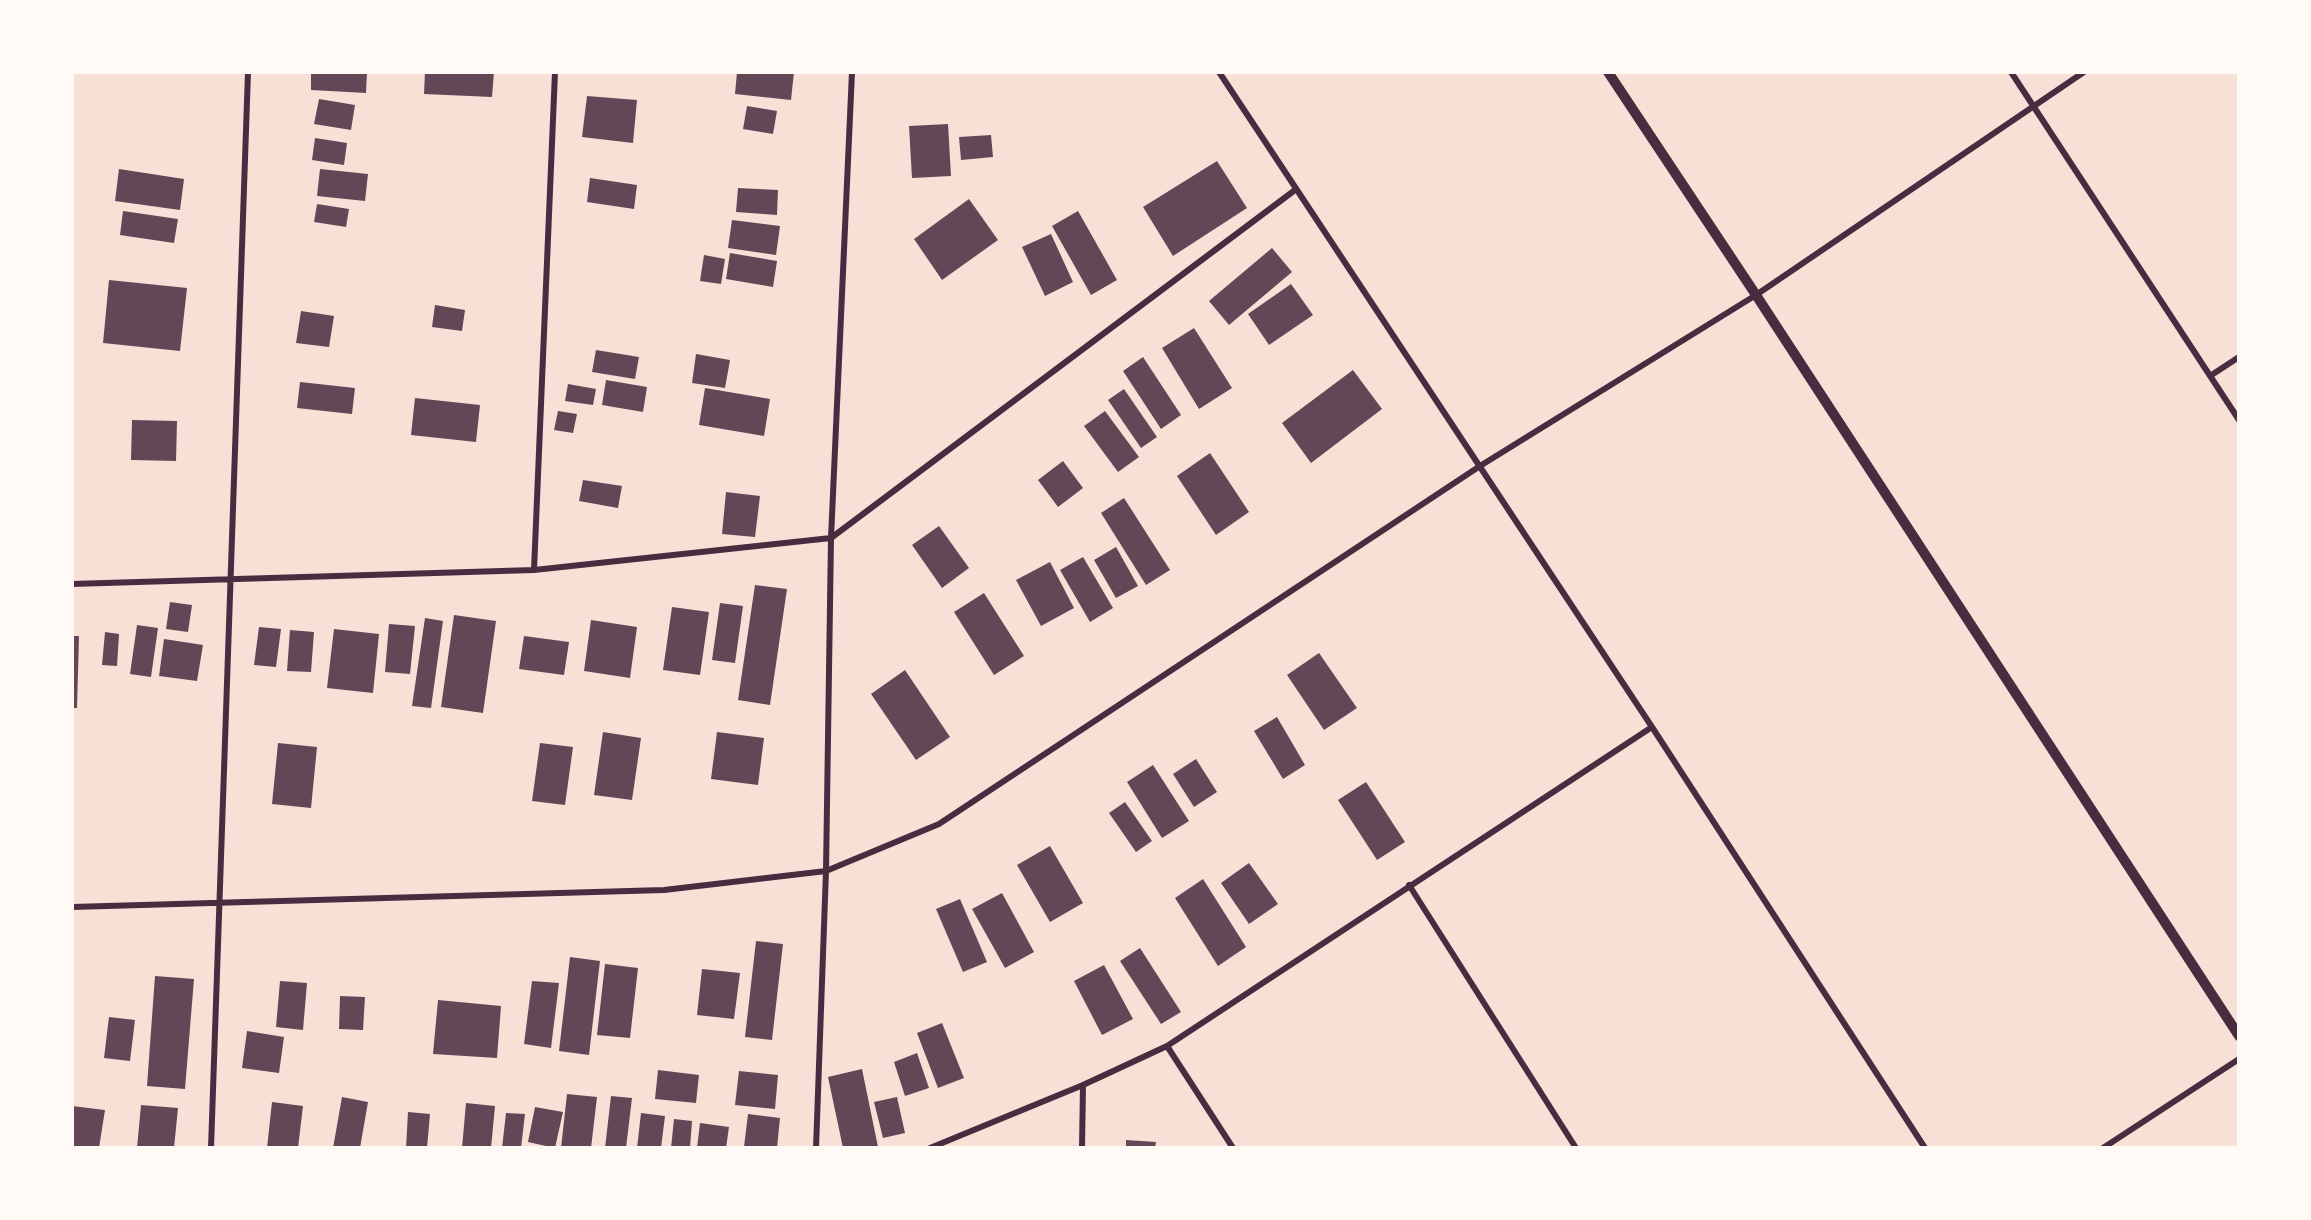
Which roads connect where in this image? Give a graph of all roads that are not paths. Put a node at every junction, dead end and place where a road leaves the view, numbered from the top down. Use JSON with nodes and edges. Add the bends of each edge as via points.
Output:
{"nodes":[{"id":1,"x":248,"y":72,"type":"edge"},
{"id":2,"x":555,"y":72,"type":"edge"},
{"id":3,"x":852,"y":72,"type":"edge"},
{"id":4,"x":1219,"y":72,"type":"edge"},
{"id":5,"x":1608,"y":72,"type":"edge"},
{"id":6,"x":2012,"y":72,"type":"edge"},
{"id":7,"x":2084,"y":72,"type":"edge"},
{"id":8,"x":2033,"y":105,"type":"junction"},
{"id":9,"x":1295,"y":190,"type":"junction"},
{"id":10,"x":1756,"y":295,"type":"junction"},
{"id":11,"x":2239,"y":357,"type":"edge"},
{"id":12,"x":2210,"y":376,"type":"junction"},
{"id":13,"x":2239,"y":420,"type":"edge"},
{"id":14,"x":1480,"y":466,"type":"junction"},
{"id":15,"x":831,"y":538,"type":"junction"},
{"id":16,"x":534,"y":570,"type":"junction"},
{"id":17,"x":231,"y":579,"type":"junction"},
{"id":18,"x":72,"y":584,"type":"edge"},
{"id":19,"x":1652,"y":727,"type":"junction"},
{"id":20,"x":826,"y":872,"type":"junction"},
{"id":21,"x":1409,"y":885,"type":"junction"},
{"id":22,"x":219,"y":903,"type":"junction"},
{"id":23,"x":72,"y":908,"type":"edge"},
{"id":24,"x":2239,"y":1036,"type":"edge"},
{"id":25,"x":1167,"y":1046,"type":"junction"},
{"id":26,"x":2239,"y":1059,"type":"edge"},
{"id":27,"x":1083,"y":1085,"type":"junction"},
{"id":28,"x":211,"y":1148,"type":"edge"},
{"id":29,"x":816,"y":1148,"type":"edge"},
{"id":30,"x":930,"y":1148,"type":"edge"},
{"id":31,"x":1082,"y":1148,"type":"edge"},
{"id":32,"x":1233,"y":1148,"type":"edge"},
{"id":33,"x":1576,"y":1148,"type":"edge"},
{"id":34,"x":1925,"y":1148,"type":"edge"},
{"id":35,"x":2103,"y":1148,"type":"edge"}],
"edges":[{"from":1,"to":17,"type":"street"},
{"from":2,"to":16,"type":"street"},
{"from":3,"to":15,"type":"street"},
{"from":4,"to":9,"type":"street"},
{"from":5,"to":10,"type":"street"},
{"from":6,"to":8,"type":"street"},
{"from":7,"to":8,"type":"street"},
{"from":8,"to":10,"type":"street"},
{"from":8,"to":12,"type":"street"},
{"from":9,"to":14,"type":"street"},
{"from":9,"to":15,"type":"street"},
{"from":10,"to":14,"type":"street"},
{"from":10,"to":24,"type":"street"},
{"from":11,"to":12,"type":"street"},
{"from":12,"to":13,"type":"street"},
{"from":14,"to":19,"type":"street"},
{"from":14,"to":20,"type":"street","via":[[939,824]]},
{"from":15,"to":16,"type":"street"},
{"from":15,"to":20,"type":"street"},
{"from":16,"to":17,"type":"street"},
{"from":17,"to":18,"type":"street"},
{"from":17,"to":22,"type":"street"},
{"from":19,"to":21,"type":"street"},
{"from":19,"to":34,"type":"street"},
{"from":20,"to":22,"type":"street","via":[[664,890]]},
{"from":20,"to":29,"type":"street"},
{"from":21,"to":25,"type":"street"},
{"from":21,"to":33,"type":"street"},
{"from":22,"to":23,"type":"street"},
{"from":22,"to":28,"type":"street"},
{"from":25,"to":27,"type":"street"},
{"from":25,"to":32,"type":"street"},
{"from":26,"to":35,"type":"street"},
{"from":27,"to":30,"type":"street"},
{"from":27,"to":31,"type":"street"}]}
